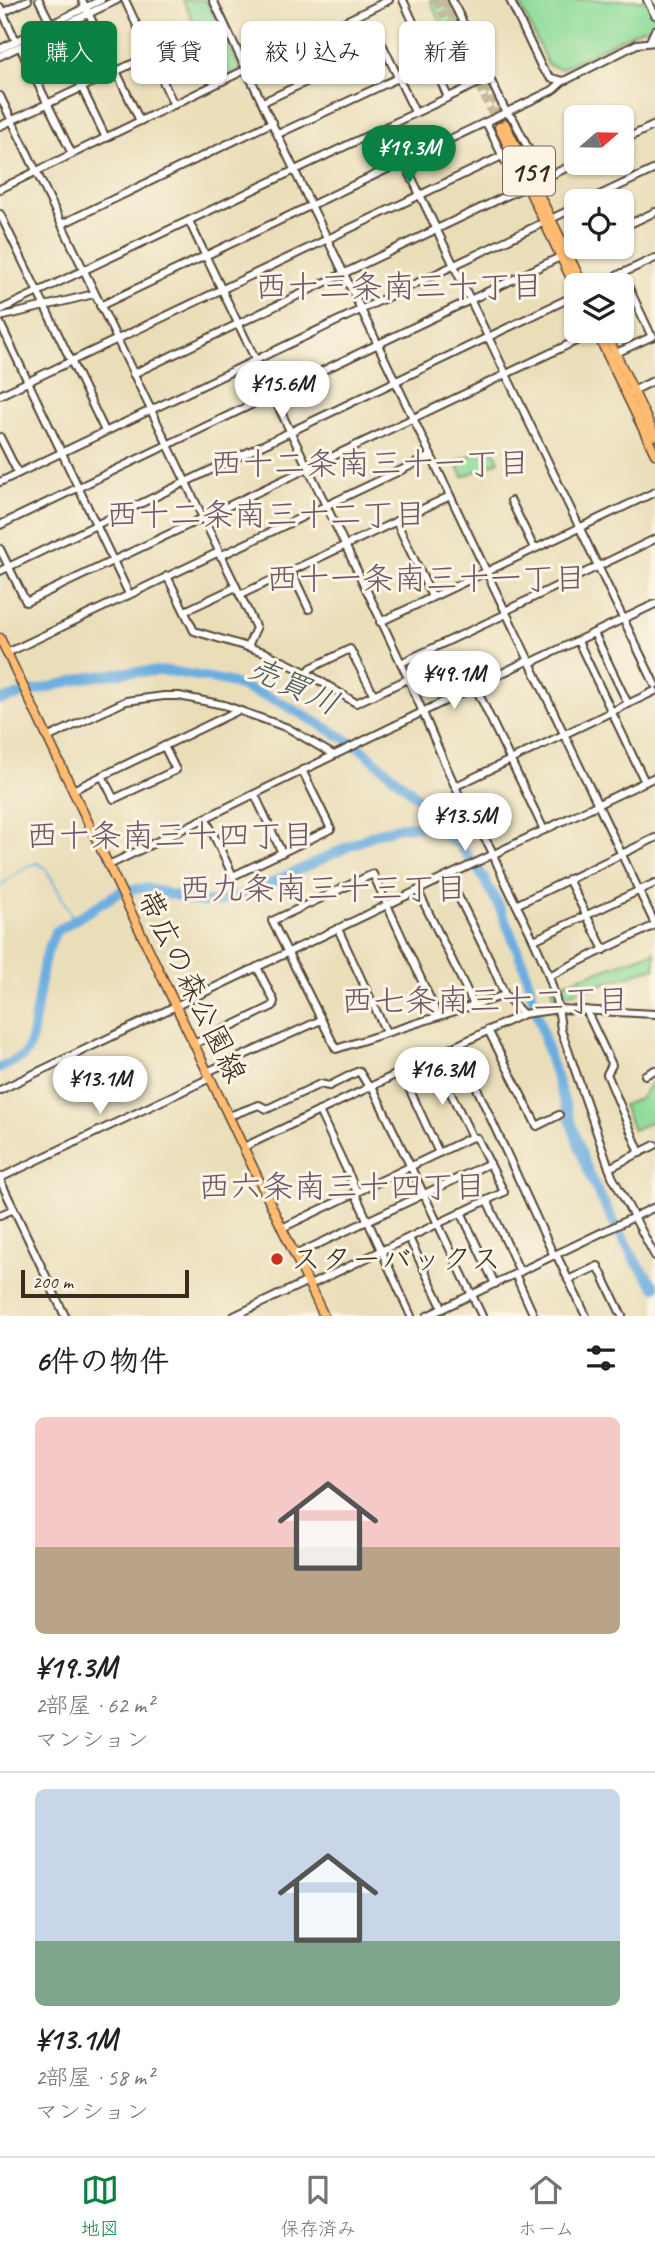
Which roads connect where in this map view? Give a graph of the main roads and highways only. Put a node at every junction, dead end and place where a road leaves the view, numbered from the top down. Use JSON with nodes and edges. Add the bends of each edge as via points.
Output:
{"nodes":[{"id":1,"x":502,"y":126,"type":"tunnel mouth"},
{"id":2,"x":564,"y":255,"type":"edge"},
{"id":3,"x":604,"y":343,"type":"edge"},
{"id":4,"x":608,"y":343,"type":"edge"},
{"id":5,"x":612,"y":356,"type":"junction"},
{"id":6,"x":630,"y":392,"type":"junction"},
{"id":7,"x":654,"y":433,"type":"edge"},
{"id":8,"x":655,"y":454,"type":"edge"},
{"id":9,"x":0,"y":638,"type":"edge"},
{"id":10,"x":324,"y":1316,"type":"edge"}],
"edges":[{"from":1,"to":2,"type":"main road","number":"151"},
{"from":3,"to":5,"type":"main road"},
{"from":4,"to":5,"type":"main road"},
{"from":5,"to":6,"type":"main road"},
{"from":6,"to":7,"type":"main road"},
{"from":6,"to":8,"type":"main road"},
{"from":9,"to":10,"type":"main road","name":"帯広の森公園線"}]}
